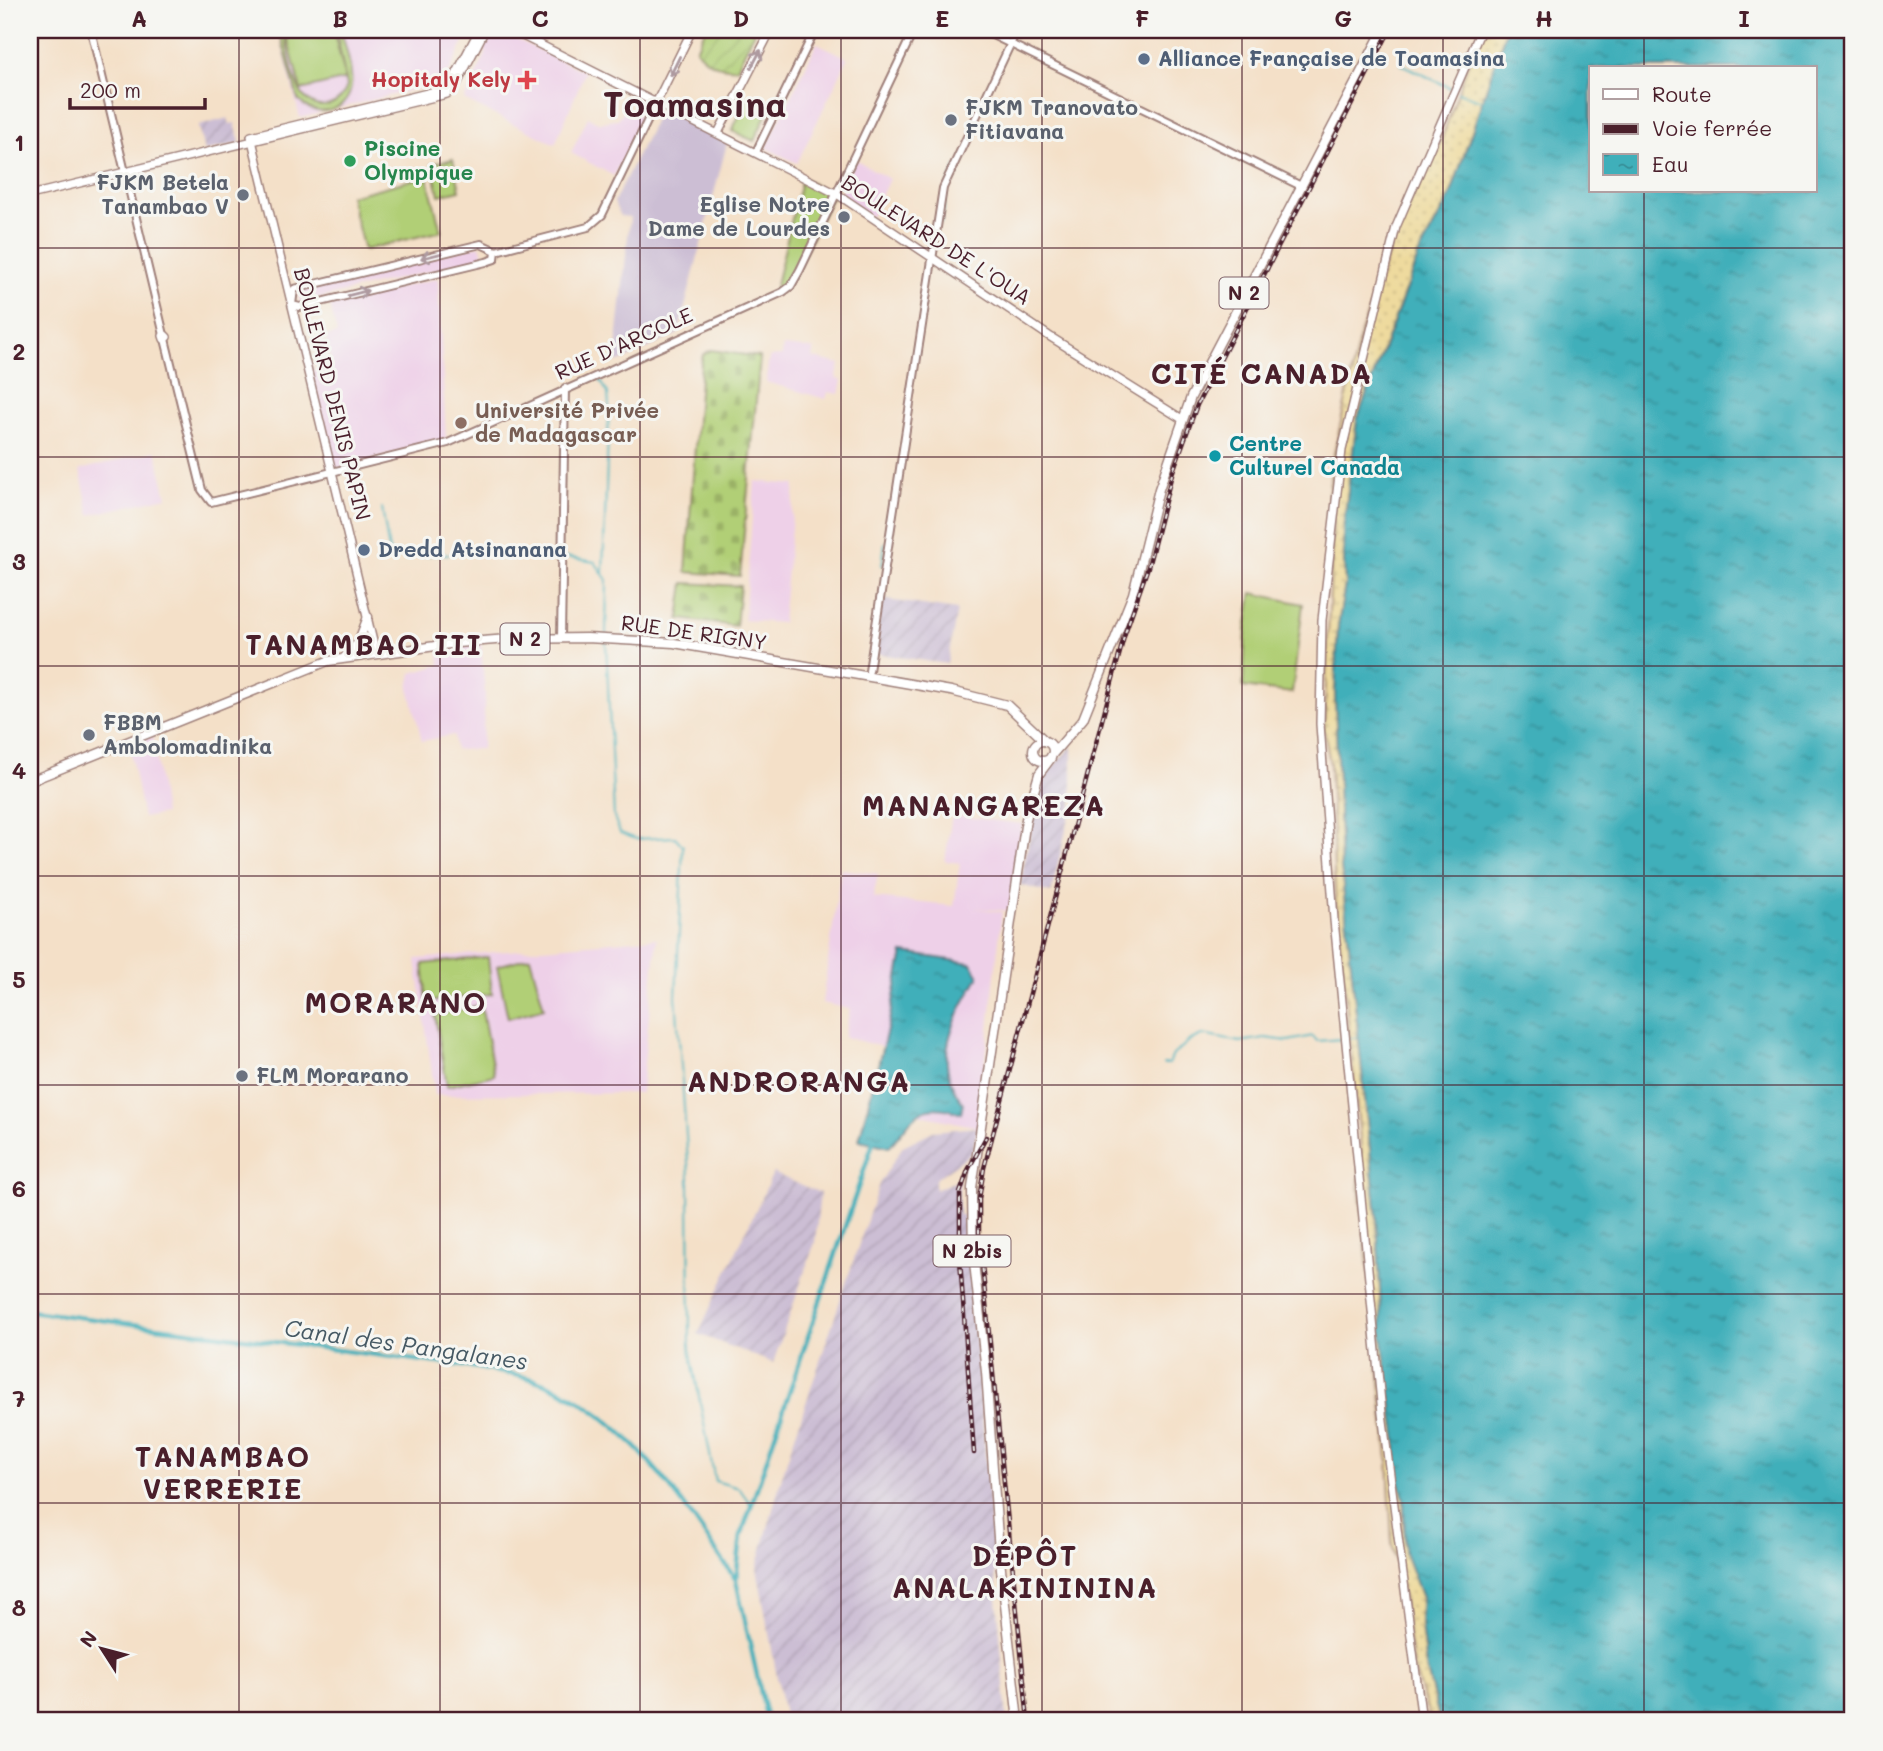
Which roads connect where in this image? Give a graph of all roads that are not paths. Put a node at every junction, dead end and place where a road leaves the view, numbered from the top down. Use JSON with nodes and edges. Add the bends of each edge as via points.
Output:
{"nodes":[{"id":1,"x":91,"y":30,"type":"edge"},
{"id":2,"x":479,"y":30,"type":"edge"},
{"id":3,"x":485,"y":30,"type":"edge"},
{"id":4,"x":511,"y":30,"type":"edge"},
{"id":5,"x":692,"y":30,"type":"edge"},
{"id":6,"x":771,"y":30,"type":"edge"},
{"id":7,"x":815,"y":30,"type":"edge"},
{"id":8,"x":914,"y":30,"type":"edge"},
{"id":9,"x":982,"y":30,"type":"edge"},
{"id":10,"x":1017,"y":30,"type":"edge"},
{"id":11,"x":1383,"y":30,"type":"edge"},
{"id":12,"x":1481,"y":30,"type":"edge"},
{"id":13,"x":1011,"y":43,"type":"junction"},
{"id":14,"x":657,"y":101,"type":"junction"},
{"id":15,"x":718,"y":133,"type":"junction"},
{"id":16,"x":249,"y":141,"type":"junction"},
{"id":17,"x":756,"y":152,"type":"junction"},
{"id":18,"x":122,"y":170,"type":"junction"},
{"id":19,"x":1301,"y":186,"type":"junction"},
{"id":20,"x":837,"y":194,"type":"junction"},
{"id":21,"x":30,"y":195,"type":"edge"},
{"id":22,"x":496,"y":251,"type":"junction"},
{"id":23,"x":930,"y":254,"type":"junction"},
{"id":24,"x":292,"y":304,"type":"junction"},
{"id":25,"x":565,"y":388,"type":"junction"},
{"id":26,"x":1182,"y":419,"type":"junction"},
{"id":27,"x":333,"y":473,"type":"junction"},
{"id":28,"x":368,"y":617,"type":"junction"},
{"id":29,"x":561,"y":638,"type":"junction"},
{"id":30,"x":376,"y":654,"type":"junction"},
{"id":31,"x":344,"y":658,"type":"junction"},
{"id":32,"x":869,"y":671,"type":"dead end"},
{"id":33,"x":1030,"y":727,"type":"junction"},
{"id":34,"x":1073,"y":733,"type":"junction"},
{"id":35,"x":1047,"y":742,"type":"junction"},
{"id":36,"x":1034,"y":752,"type":"junction"},
{"id":37,"x":1051,"y":757,"type":"junction"},
{"id":38,"x":30,"y":781,"type":"edge"},
{"id":39,"x":1036,"y":784,"type":"junction"},
{"id":40,"x":1018,"y":1721,"type":"edge"},
{"id":41,"x":1422,"y":1721,"type":"edge"}],
"edges":[{"from":1,"to":18,"type":"street"},
{"from":2,"to":16,"type":"main road","via":[[444,89]]},
{"from":3,"to":16,"type":"main road","via":[[447,94]]},
{"from":4,"to":14,"type":"main road","name":"BOULEVARD DE L'OUA"},
{"from":5,"to":14,"type":"main road","one_way":true},
{"from":15,"to":6,"type":"main road","one_way":true},
{"from":7,"to":17,"type":"street"},
{"from":8,"to":20,"type":"street","name":"RUE D'ARCOLE"},
{"from":9,"to":13,"type":"street"},
{"from":10,"to":13,"type":"street"},
{"from":11,"to":19,"type":"main road","number":"N 2"},
{"from":12,"to":41,"type":"main road","via":[[1396,227],[1342,450],[1322,620],[1320,724],[1334,920],[1382,1413]]},
{"from":13,"to":19,"type":"street"},
{"from":13,"to":23,"type":"street","via":[[946,180]]},
{"from":14,"to":15,"type":"main road","name":"BOULEVARD DE L'OUA"},
{"from":14,"to":22,"type":"street","via":[[598,220],[588,227]]},
{"from":15,"to":17,"type":"main road","name":"BOULEVARD DE L'OUA"},
{"from":16,"to":18,"type":"main road"},
{"from":16,"to":24,"type":"main road","name":"BOULEVARD DENIS PAPIN"},
{"from":17,"to":20,"type":"main road","name":"BOULEVARD DE L'OUA"},
{"from":18,"to":21,"type":"main road"},
{"from":18,"to":27,"type":"street","name":"RUE D'ARCOLE","via":[[202,490],[211,502]]},
{"from":19,"to":26,"type":"main road","number":"N 2"},
{"from":20,"to":23,"type":"main road","name":"BOULEVARD DE L'OUA"},
{"from":20,"to":25,"type":"street","name":"RUE D'ARCOLE","via":[[795,279],[783,292]]},
{"from":24,"to":22,"type":"street","one_way":true,"via":[[300,307],[485,262],[495,259]]},
{"from":22,"to":24,"type":"street","one_way":true,"via":[[481,244],[294,289]]},
{"from":23,"to":26,"type":"main road","name":"BOULEVARD DE L'OUA"},
{"from":23,"to":32,"type":"street"},
{"from":24,"to":27,"type":"main road","name":"BOULEVARD DENIS PAPIN"},
{"from":25,"to":27,"type":"street","name":"RUE D'ARCOLE","via":[[448,443]]},
{"from":25,"to":29,"type":"street"},
{"from":26,"to":34,"type":"main road","number":"N 2","via":[[1133,594],[1083,719]]},
{"from":27,"to":28,"type":"main road","name":"BOULEVARD DENIS PAPIN"},
{"from":28,"to":30,"type":"main road","name":"BOULEVARD DENIS PAPIN"},
{"from":28,"to":31,"type":"main road","via":[[358,643]]},
{"from":29,"to":30,"type":"main road","name":"RUE DE RIGNY","number":"N 2","via":[[470,641]]},
{"from":29,"to":33,"type":"main road","name":"RUE DE RIGNY","number":"N 2","via":[[674,643],[951,691],[1007,705]]},
{"from":30,"to":31,"type":"main road","name":"RUE DE RIGNY","number":"N 2"},
{"from":31,"to":38,"type":"main road","name":"RUE DE RIGNY","number":"N 2","via":[[293,673]]},
{"from":33,"to":35,"type":"main road","name":"RUE DE RIGNY","number":"N 2"},
{"from":33,"to":36,"type":"main road"},
{"from":34,"to":35,"type":"main road","via":[[1062,741]]},
{"from":34,"to":37,"type":"main road"},
{"from":35,"to":36,"type":"main road","via":[[1037,743]]},
{"from":35,"to":37,"type":"main road","via":[[1053,748]]},
{"from":36,"to":37,"type":"main road","via":[[1042,761]]},
{"from":36,"to":39,"type":"main road"},
{"from":37,"to":39,"type":"main road"},
{"from":39,"to":40,"type":"main road","number":"N 2bis","via":[[1026,820],[970,1220]]}]}
